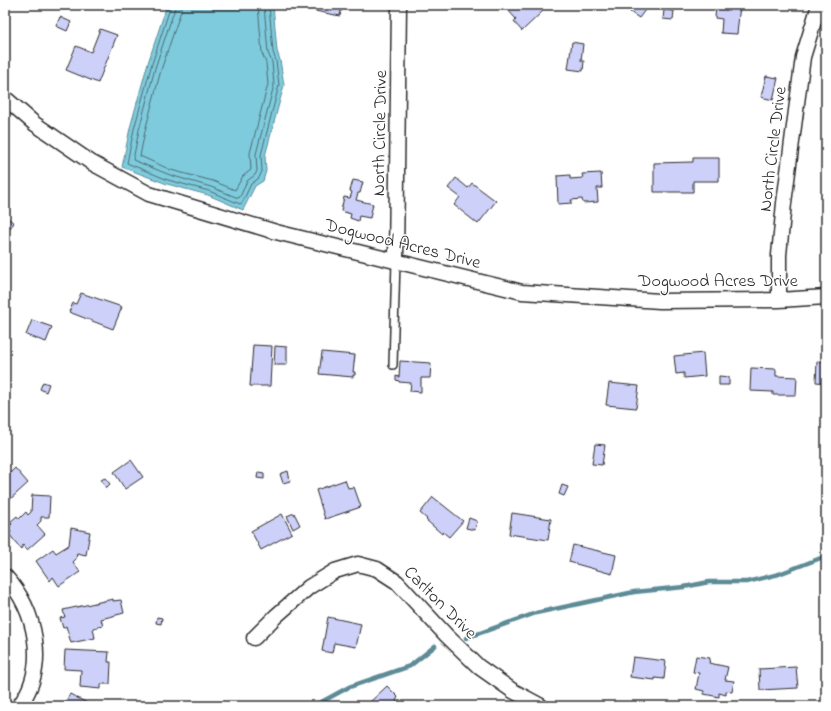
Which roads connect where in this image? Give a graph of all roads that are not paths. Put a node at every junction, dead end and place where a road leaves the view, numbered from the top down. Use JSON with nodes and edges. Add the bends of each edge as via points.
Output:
{"nodes":[{"id":1,"x":399,"y":5,"type":"edge"},
{"id":2,"x":819,"y":5,"type":"edge"},
{"id":3,"x":5,"y":98,"type":"edge"},
{"id":4,"x":396,"y":261,"type":"junction"},
{"id":5,"x":826,"y":297,"type":"edge"},
{"id":6,"x":779,"y":300,"type":"junction"},
{"id":7,"x":393,"y":366,"type":"dead end"},
{"id":8,"x":5,"y":576,"type":"edge"},
{"id":9,"x":254,"y":638,"type":"dead end"},
{"id":10,"x":19,"y":706,"type":"edge"},
{"id":11,"x":541,"y":706,"type":"edge"}],
"edges":[{"from":1,"to":4,"type":"street","name":"North Circle Drive"},
{"from":2,"to":6,"type":"street","name":"North Circle Drive","via":[[803,58],[784,203],[779,255]]},
{"from":3,"to":4,"type":"street","name":"Dogwood Acres Drive","via":[[35,124],[92,163],[149,194],[276,232]]},
{"from":4,"to":6,"type":"street","name":"Dogwood Acres Drive","via":[[522,292],[660,301]]},
{"from":4,"to":7,"type":"lane"},
{"from":5,"to":6,"type":"street","name":"Dogwood Acres Drive"},
{"from":8,"to":10,"type":"street","via":[[26,608],[32,622],[35,643],[33,677]]},
{"from":9,"to":11,"type":"street","name":"Carlton Drive","via":[[309,587],[335,571],[358,564],[377,569],[397,582],[479,667],[513,691]]}]}
